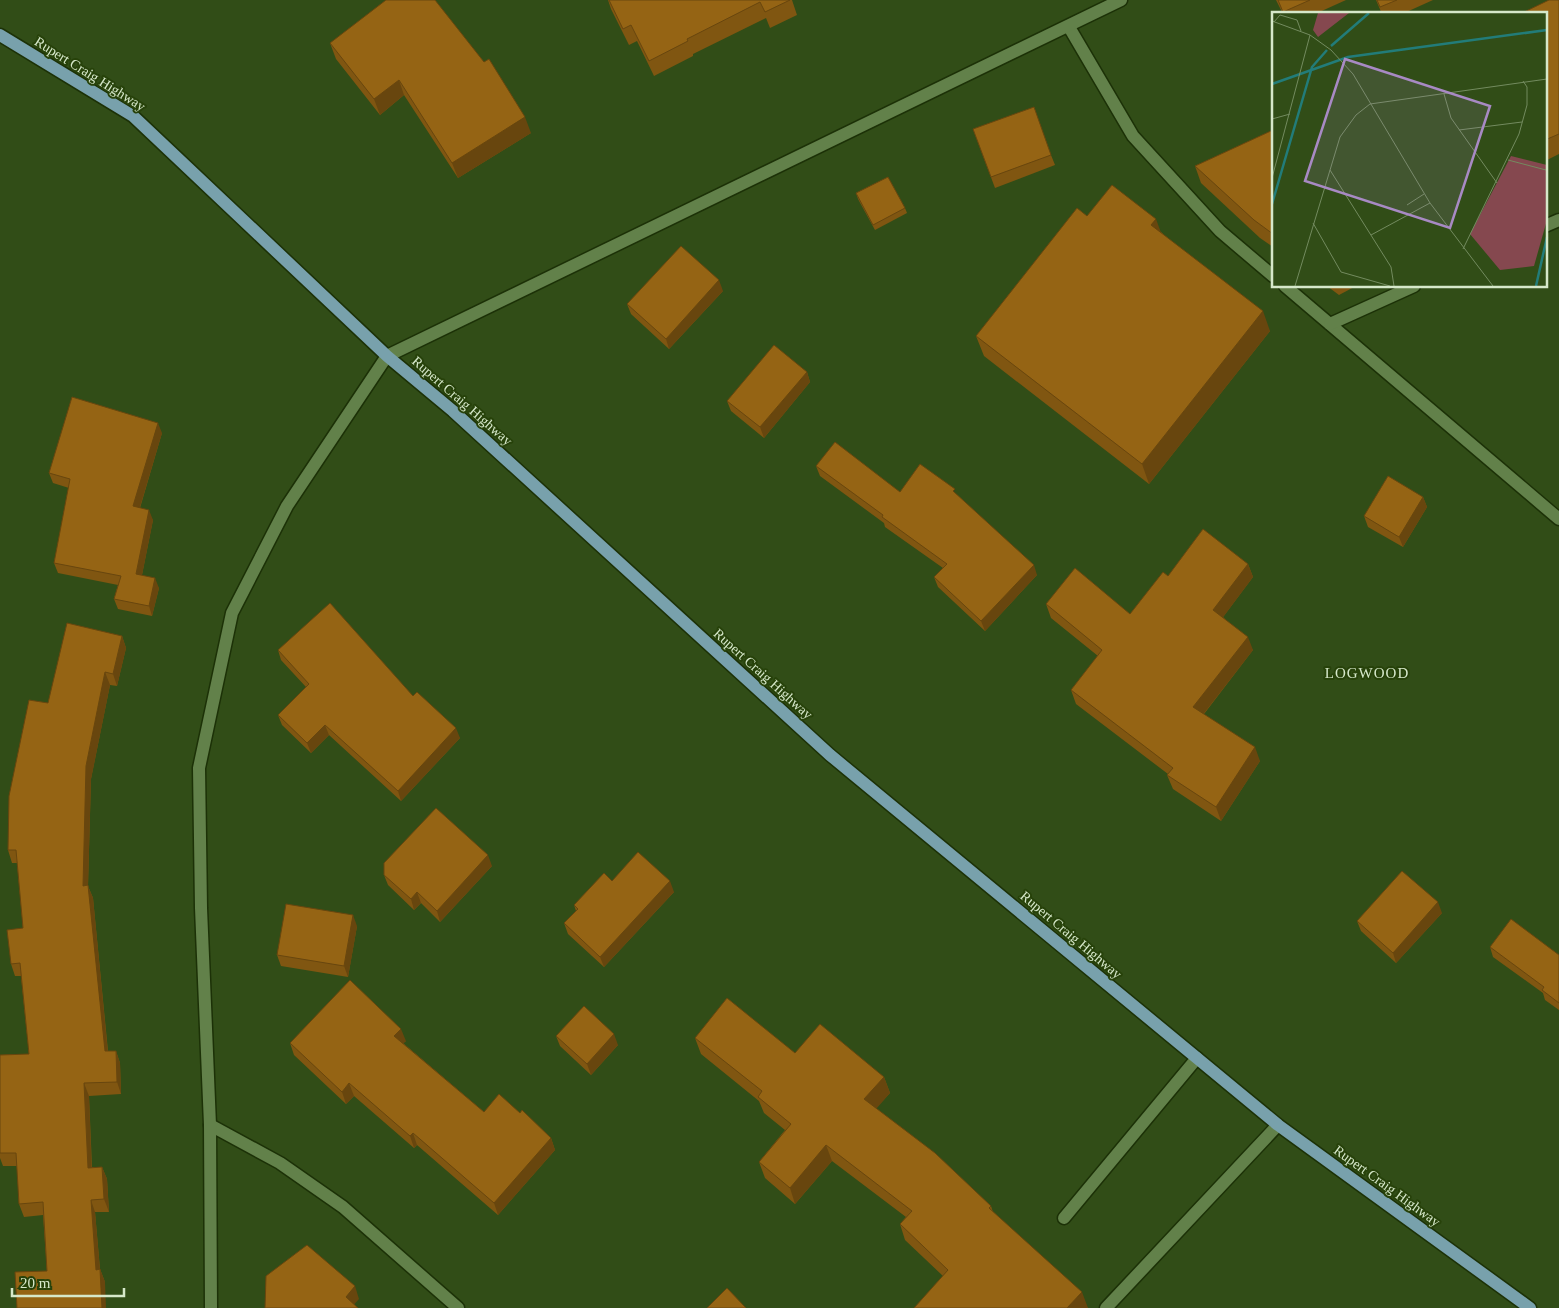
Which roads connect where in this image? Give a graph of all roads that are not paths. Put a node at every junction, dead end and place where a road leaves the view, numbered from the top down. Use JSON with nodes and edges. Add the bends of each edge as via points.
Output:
{"nodes":[{"id":1,"x":1122,"y":0,"type":"edge"},
{"id":2,"x":1069,"y":27,"type":"junction"},
{"id":3,"x":0,"y":35,"type":"edge"},
{"id":4,"x":1559,"y":220,"type":"edge"},
{"id":5,"x":1546,"y":226,"type":"edge"},
{"id":6,"x":1272,"y":275,"type":"edge"},
{"id":7,"x":1287,"y":288,"type":"edge"},
{"id":8,"x":1410,"y":288,"type":"edge"},
{"id":9,"x":1330,"y":324,"type":"junction"},
{"id":10,"x":387,"y":356,"type":"junction"},
{"id":11,"x":1559,"y":519,"type":"edge"},
{"id":12,"x":1196,"y":1058,"type":"junction"},
{"id":13,"x":210,"y":1125,"type":"junction"},
{"id":14,"x":1278,"y":1125,"type":"junction"},
{"id":15,"x":1064,"y":1218,"type":"dead end"},
{"id":16,"x":211,"y":1308,"type":"edge"},
{"id":17,"x":458,"y":1308,"type":"edge"},
{"id":18,"x":1106,"y":1308,"type":"edge"},
{"id":19,"x":1530,"y":1308,"type":"edge"}],
"edges":[{"from":1,"to":2,"type":"street"},
{"from":2,"to":6,"type":"street","via":[[1133,136],[1220,231]]},
{"from":2,"to":10,"type":"street"},
{"from":3,"to":10,"type":"main road","name":"Rupert Craig Highway","via":[[133,116]]},
{"from":4,"to":5,"type":"street"},
{"from":7,"to":9,"type":"street"},
{"from":8,"to":9,"type":"street"},
{"from":9,"to":11,"type":"street"},
{"from":10,"to":12,"type":"main road","name":"Rupert Craig Highway","via":[[453,411],[830,755]]},
{"from":10,"to":13,"type":"street","via":[[287,506],[232,613],[199,768]]},
{"from":12,"to":14,"type":"main road","name":"Rupert Craig Highway"},
{"from":12,"to":15,"type":"street"},
{"from":13,"to":16,"type":"street"},
{"from":13,"to":17,"type":"street","via":[[280,1163],[343,1207]]},
{"from":14,"to":18,"type":"street"},
{"from":14,"to":19,"type":"main road","name":"Rupert Craig Highway"}]}
